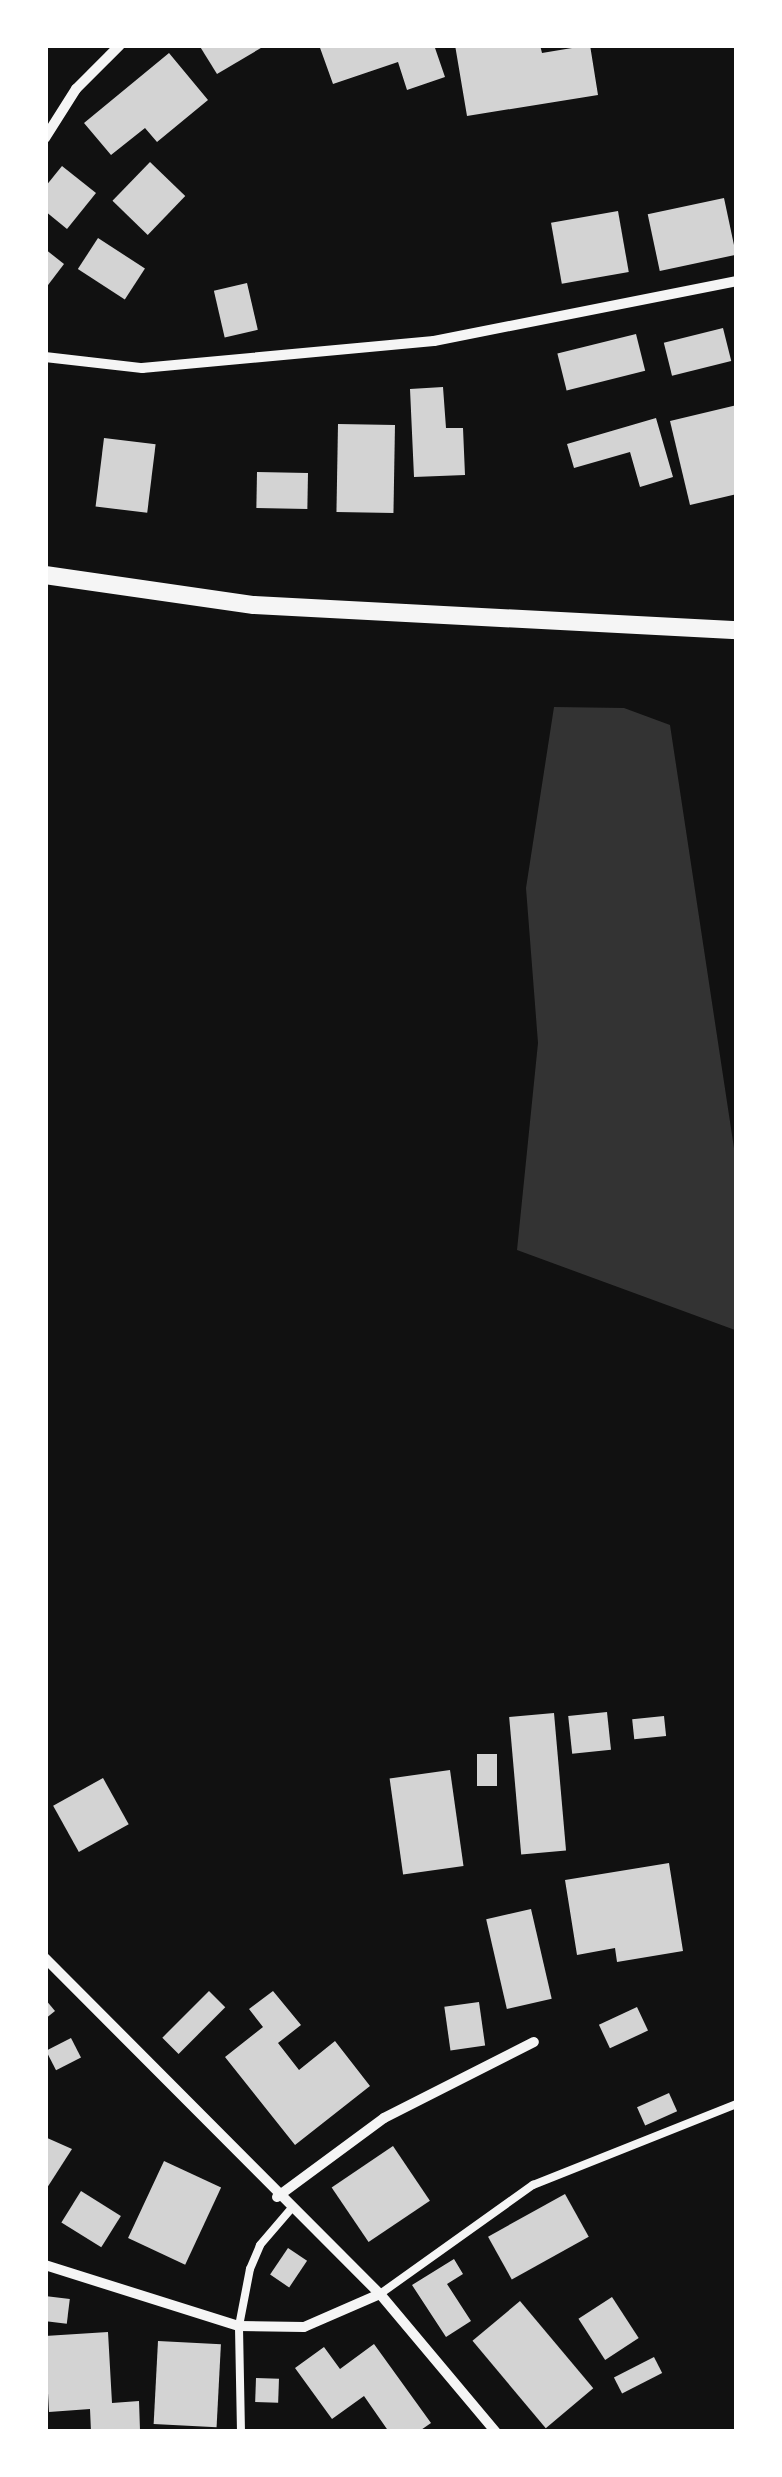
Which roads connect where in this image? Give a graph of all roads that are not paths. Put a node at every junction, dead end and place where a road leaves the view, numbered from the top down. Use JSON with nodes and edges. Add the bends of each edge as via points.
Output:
{"nodes":[{"id":1,"x":120,"y":45,"type":"edge"},
{"id":2,"x":45,"y":138,"type":"edge"},
{"id":3,"x":737,"y":281,"type":"edge"},
{"id":4,"x":45,"y":357,"type":"edge"},
{"id":5,"x":45,"y":575,"type":"edge"},
{"id":6,"x":737,"y":630,"type":"edge"},
{"id":7,"x":45,"y":1958,"type":"edge"},
{"id":8,"x":534,"y":2042,"type":"dead end"},
{"id":9,"x":737,"y":2104,"type":"edge"},
{"id":10,"x":277,"y":2197,"type":"junction"},
{"id":11,"x":290,"y":2210,"type":"junction"},
{"id":12,"x":45,"y":2265,"type":"edge"},
{"id":13,"x":380,"y":2294,"type":"junction"},
{"id":14,"x":239,"y":2326,"type":"junction"},
{"id":15,"x":241,"y":2432,"type":"edge"},
{"id":16,"x":496,"y":2432,"type":"edge"}],
"edges":[{"from":1,"to":2,"type":"street","via":[[76,89]]},
{"from":3,"to":4,"type":"street","via":[[434,341],[142,368]]},
{"from":5,"to":6,"type":"street","via":[[254,605]]},
{"from":7,"to":10,"type":"street"},
{"from":8,"to":10,"type":"street","via":[[384,2118]]},
{"from":9,"to":13,"type":"lane","via":[[532,2185]]},
{"from":10,"to":11,"type":"street"},
{"from":11,"to":13,"type":"street"},
{"from":11,"to":14,"type":"lane","via":[[260,2245]]},
{"from":12,"to":14,"type":"street"},
{"from":13,"to":14,"type":"street","via":[[304,2327]]},
{"from":13,"to":16,"type":"street"},
{"from":14,"to":15,"type":"lane"}]}
